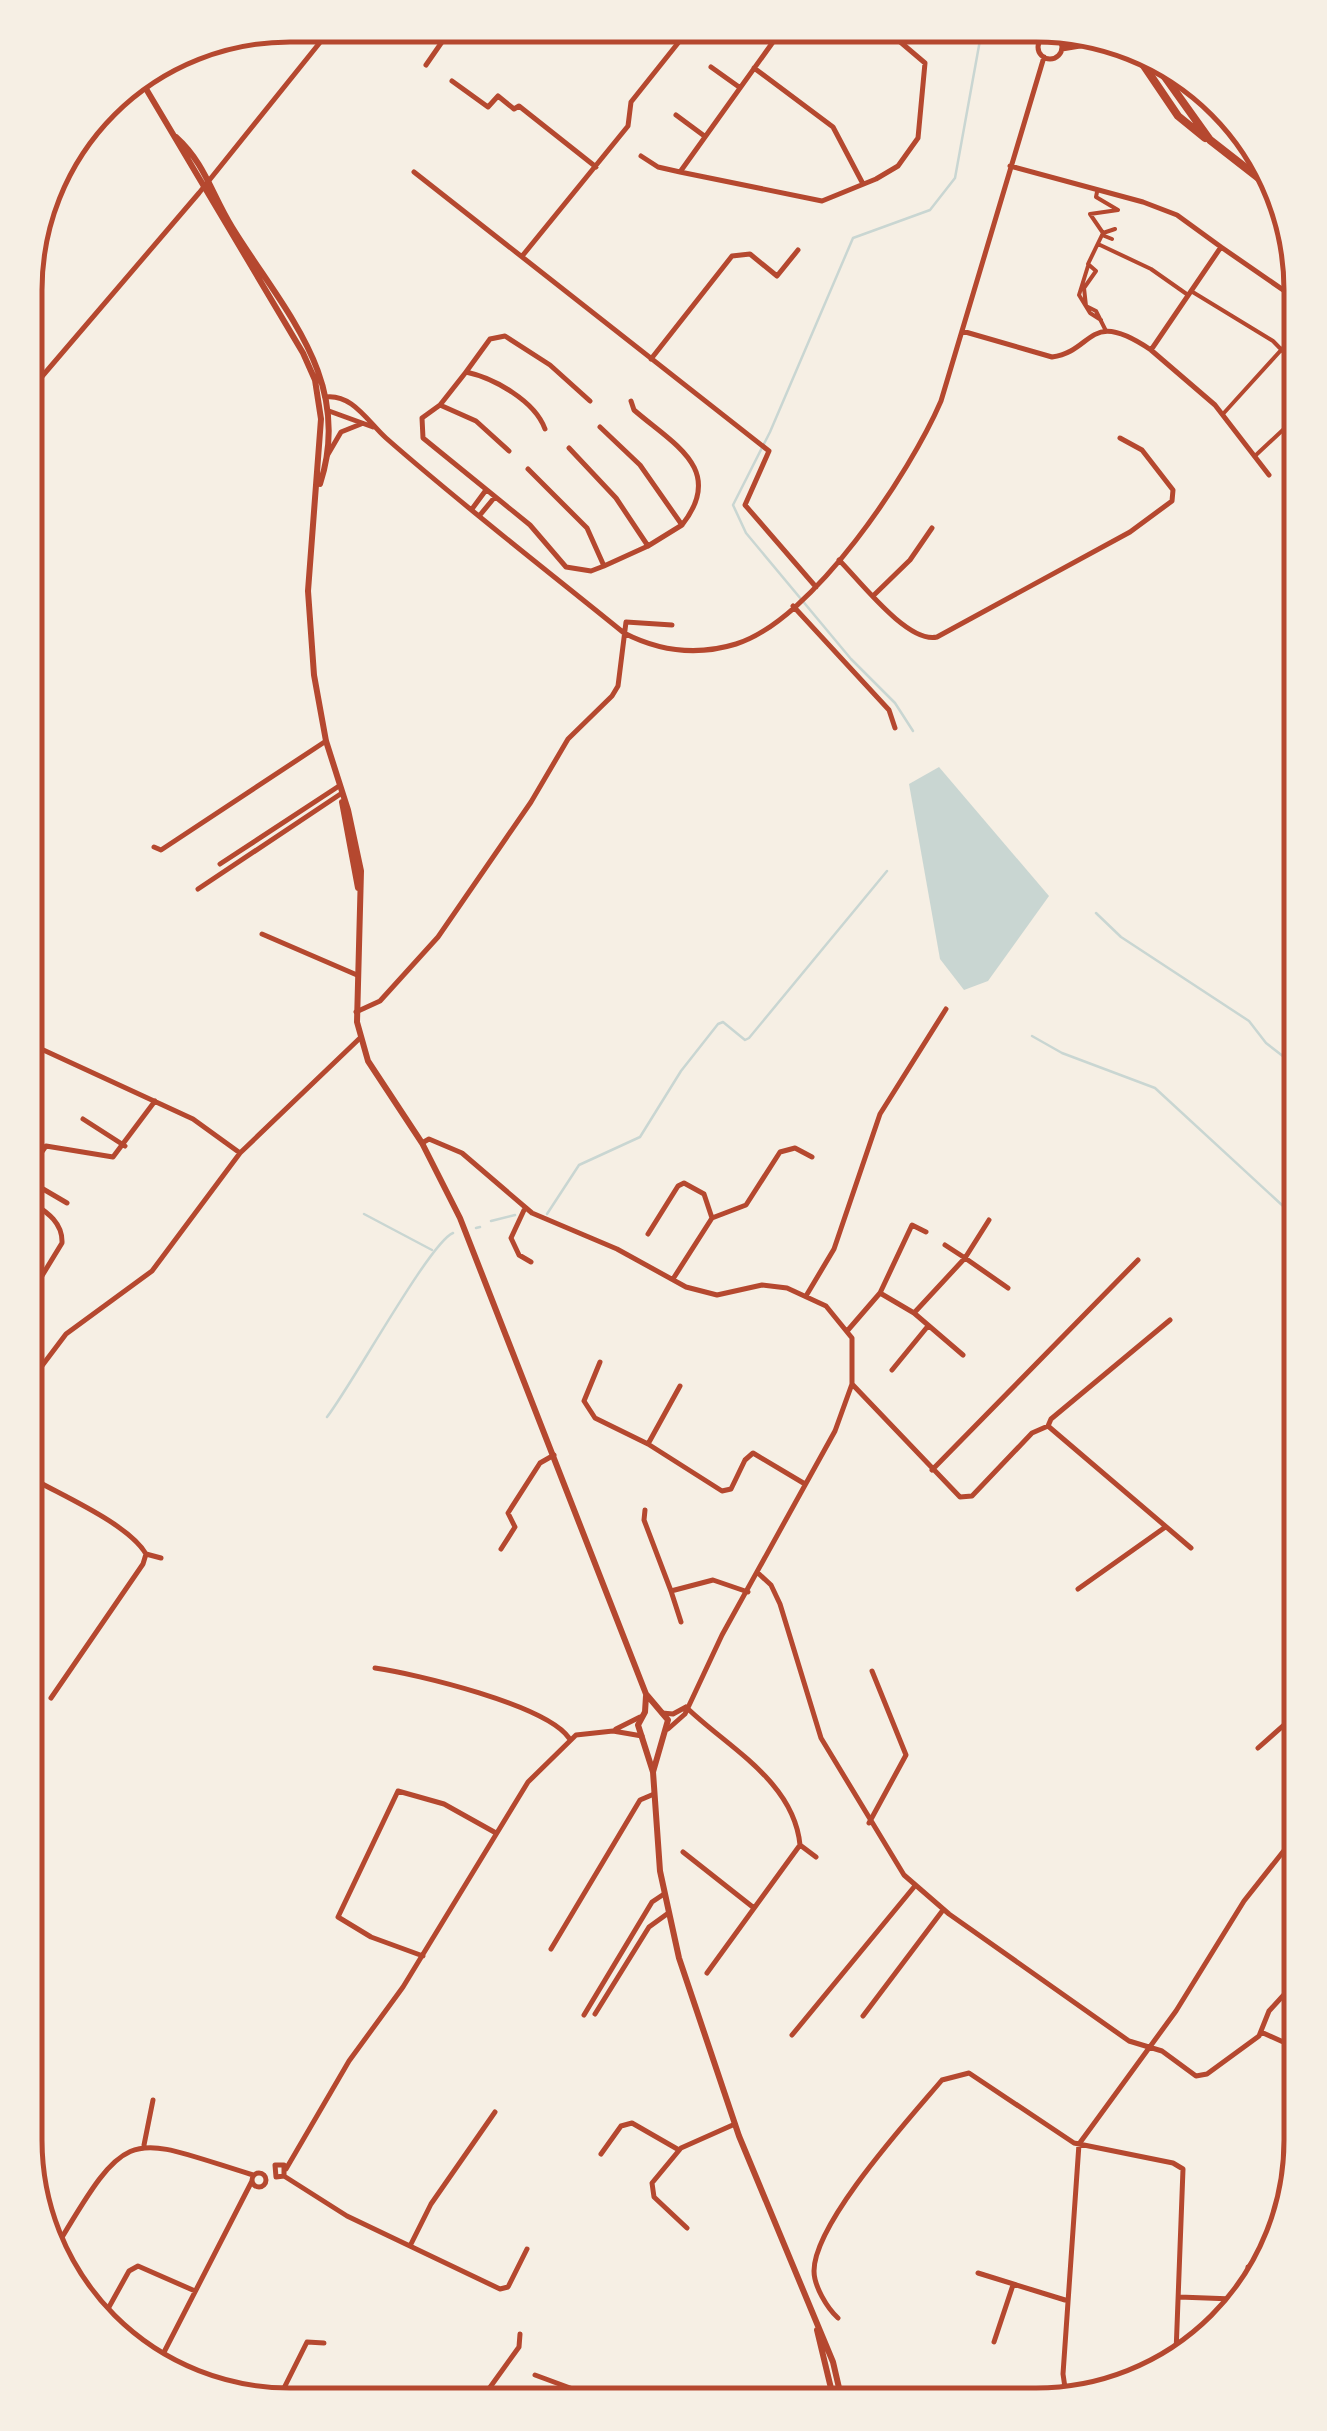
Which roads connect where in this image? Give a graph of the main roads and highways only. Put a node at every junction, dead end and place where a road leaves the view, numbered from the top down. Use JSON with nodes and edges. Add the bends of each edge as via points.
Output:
{"nodes":[{"id":1,"x":1145,"y":68,"type":"edge"},
{"id":2,"x":1169,"y":81,"type":"edge"},
{"id":3,"x":146,"y":90,"type":"edge"},
{"id":4,"x":172,"y":132,"type":"junction"},
{"id":5,"x":1210,"y":140,"type":"junction"},
{"id":6,"x":1257,"y":177,"type":"edge"},
{"id":7,"x":319,"y":488,"type":"junction"},
{"id":8,"x":646,"y":1694,"type":"junction"},
{"id":9,"x":660,"y":1712,"type":"junction"},
{"id":10,"x":643,"y":1715,"type":"junction"},
{"id":11,"x":643,"y":1737,"type":"junction"},
{"id":12,"x":661,"y":1739,"type":"junction"},
{"id":13,"x":653,"y":1772,"type":"junction"},
{"id":14,"x":813,"y":2314,"type":"junction"},
{"id":15,"x":831,"y":2388,"type":"edge"},
{"id":16,"x":839,"y":2388,"type":"edge"}],
"edges":[{"from":1,"to":5,"type":"main road","via":[[1178,116]]},
{"from":2,"to":5,"type":"main road"},
{"from":3,"to":4,"type":"main road"},
{"from":4,"to":7,"type":"main road","via":[[303,353],[320,404]]},
{"from":4,"to":7,"type":"main road","via":[[209,178],[228,221],[309,344],[328,396]]},
{"from":5,"to":6,"type":"main road"},
{"from":7,"to":8,"type":"main road","via":[[308,591],[314,675],[357,845],[360,1038],[460,1218]]},
{"from":8,"to":9,"type":"main road"},
{"from":8,"to":10,"type":"main road"},
{"from":9,"to":10,"type":"main road"},
{"from":9,"to":12,"type":"main road","via":[[668,1729]]},
{"from":10,"to":11,"type":"main road"},
{"from":11,"to":12,"type":"main road"},
{"from":11,"to":13,"type":"main road"},
{"from":12,"to":13,"type":"main road"},
{"from":13,"to":14,"type":"main road","via":[[668,1914],[735,2124]]},
{"from":14,"to":15,"type":"main road"},
{"from":14,"to":16,"type":"main road"}]}
